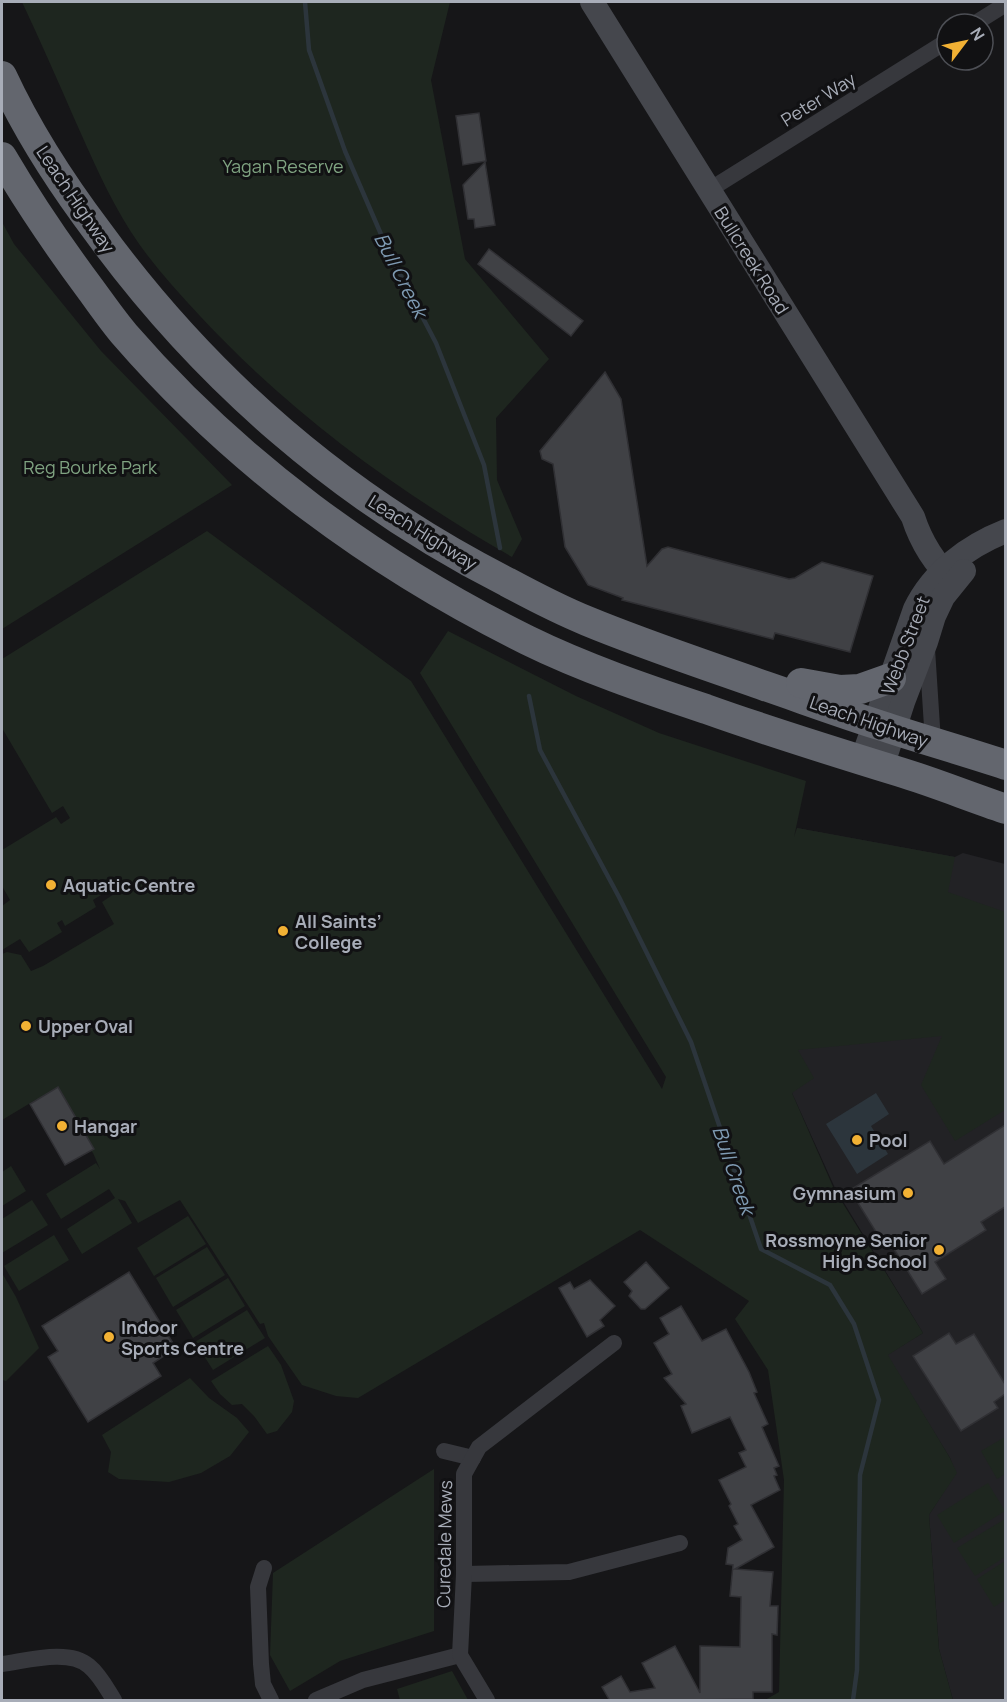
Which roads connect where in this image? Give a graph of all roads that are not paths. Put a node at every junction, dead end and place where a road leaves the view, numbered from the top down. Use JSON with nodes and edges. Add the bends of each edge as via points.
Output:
{"nodes":[{"id":1,"x":592,"y":2,"type":"edge"},
{"id":2,"x":935,"y":49,"type":"edge"},
{"id":3,"x":2,"y":76,"type":"edge"},
{"id":4,"x":2,"y":157,"type":"edge"},
{"id":5,"x":709,"y":190,"type":"junction"},
{"id":6,"x":1005,"y":531,"type":"edge"},
{"id":7,"x":1005,"y":540,"type":"edge"},
{"id":8,"x":952,"y":572,"type":"junction"},
{"id":9,"x":926,"y":642,"type":"junction"},
{"id":10,"x":684,"y":658,"type":"junction"},
{"id":11,"x":891,"y":678,"type":"junction"},
{"id":12,"x":885,"y":727,"type":"junction"},
{"id":13,"x":933,"y":742,"type":"junction"},
{"id":14,"x":872,"y":764,"type":"junction"},
{"id":15,"x":1005,"y":765,"type":"edge"},
{"id":16,"x":1005,"y":809,"type":"edge"},
{"id":17,"x":614,"y":1343,"type":"dead end"},
{"id":18,"x":444,"y":1451,"type":"dead end"},
{"id":19,"x":473,"y":1458,"type":"junction"},
{"id":20,"x":680,"y":1543,"type":"dead end"},
{"id":21,"x":264,"y":1568,"type":"dead end"},
{"id":22,"x":464,"y":1574,"type":"junction"},
{"id":23,"x":460,"y":1655,"type":"junction"},
{"id":24,"x":2,"y":1664,"type":"edge"},
{"id":25,"x":114,"y":1701,"type":"edge"},
{"id":26,"x":271,"y":1701,"type":"edge"},
{"id":27,"x":316,"y":1701,"type":"edge"},
{"id":28,"x":487,"y":1701,"type":"edge"}],
"edges":[{"from":1,"to":5,"type":"street","name":"Bullcreek Road"},
{"from":2,"to":5,"type":"street","name":"Peter Way"},
{"from":3,"to":10,"type":"highway","name":"Leach Highway","via":[[51,164],[107,245],[175,329],[260,415],[343,481],[443,548],[575,616]]},
{"from":4,"to":14,"type":"highway","name":"Leach Highway","via":[[64,254],[123,333],[230,441],[336,527],[420,582],[527,640],[666,695]]},
{"from":5,"to":8,"type":"street","name":"Bullcreek Road","via":[[913,517],[917,531]]},
{"from":6,"to":8,"type":"street","name":"Webb Street"},
{"from":7,"to":8,"type":"street","name":"Webb Street"},
{"from":8,"to":9,"type":"street","name":"Webb Street"},
{"from":8,"to":11,"type":"street","name":"Webb Street","via":[[931,582],[915,609]]},
{"from":9,"to":12,"type":"street","name":"Webb Street","via":[[903,702]]},
{"from":9,"to":13,"type":"street","name":"Webb Street"},
{"from":10,"to":11,"type":"highway","via":[[840,690],[860,689]]},
{"from":10,"to":12,"type":"highway","name":"Leach Highway"},
{"from":11,"to":12,"type":"street","name":"Webb Street"},
{"from":12,"to":13,"type":"highway","name":"Leach Highway"},
{"from":12,"to":14,"type":"street","name":"Webb Street"},
{"from":13,"to":15,"type":"highway","name":"Leach Highway"},
{"from":14,"to":16,"type":"highway","name":"Leach Highway"},
{"from":17,"to":19,"type":"street","name":"Curedale Mews","via":[[479,1447]]},
{"from":18,"to":19,"type":"street"},
{"from":19,"to":22,"type":"street","name":"Curedale Mews","via":[[464,1474]]},
{"from":20,"to":22,"type":"street","via":[[569,1572]]},
{"from":21,"to":26,"type":"street","via":[[258,1587],[261,1664],[263,1684]]},
{"from":22,"to":23,"type":"street","name":"Curedale Mews"},
{"from":23,"to":27,"type":"street","via":[[363,1680]]},
{"from":23,"to":28,"type":"street"},
{"from":24,"to":25,"type":"street","via":[[58,1657],[80,1660],[96,1673]]}]}
